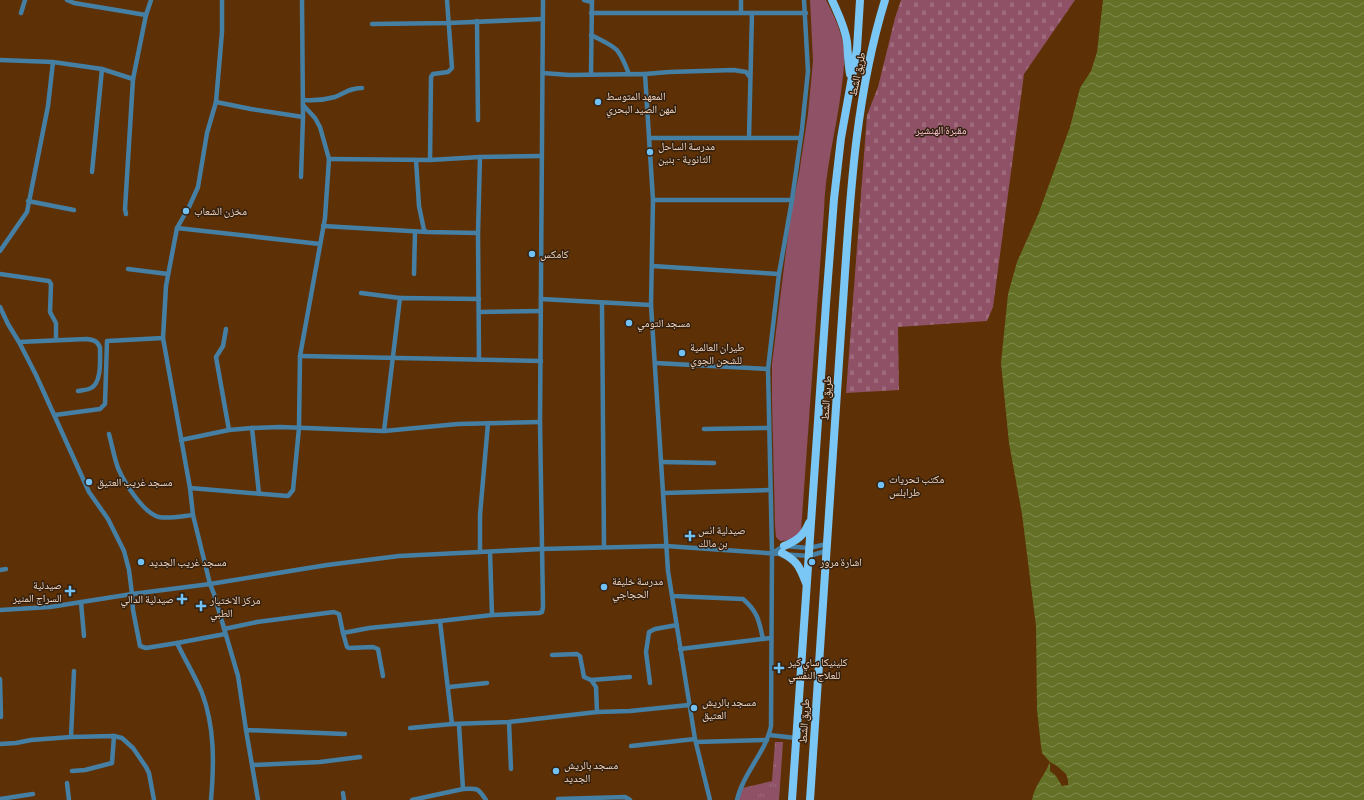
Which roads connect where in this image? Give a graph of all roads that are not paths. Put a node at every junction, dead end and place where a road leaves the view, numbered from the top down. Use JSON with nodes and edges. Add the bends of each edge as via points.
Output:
{"nodes":[{"id":1,"x":25,"y":0,"type":"edge"},
{"id":2,"x":67,"y":0,"type":"edge"},
{"id":3,"x":151,"y":0,"type":"edge"},
{"id":4,"x":222,"y":0,"type":"edge"},
{"id":5,"x":302,"y":0,"type":"edge"},
{"id":6,"x":447,"y":0,"type":"edge"},
{"id":7,"x":543,"y":0,"type":"edge"},
{"id":8,"x":584,"y":0,"type":"edge"},
{"id":9,"x":741,"y":0,"type":"edge"},
{"id":10,"x":804,"y":0,"type":"edge"},
{"id":11,"x":832,"y":0,"type":"edge"},
{"id":12,"x":860,"y":0,"type":"edge"},
{"id":13,"x":886,"y":0,"type":"edge"},
{"id":14,"x":592,"y":1,"type":"edge"},
{"id":15,"x":21,"y":13,"type":"dead end"},
{"id":16,"x":591,"y":13,"type":"junction"},
{"id":17,"x":741,"y":13,"type":"junction"},
{"id":18,"x":752,"y":13,"type":"junction"},
{"id":19,"x":806,"y":13,"type":"junction"},
{"id":20,"x":146,"y":15,"type":"junction"},
{"id":21,"x":542,"y":19,"type":"junction"},
{"id":22,"x":477,"y":22,"type":"junction"},
{"id":23,"x":449,"y":23,"type":"junction"},
{"id":24,"x":372,"y":24,"type":"dead end"},
{"id":25,"x":591,"y":35,"type":"junction"},
{"id":26,"x":0,"y":60,"type":"edge"},
{"id":27,"x":53,"y":62,"type":"junction"},
{"id":28,"x":102,"y":70,"type":"junction"},
{"id":29,"x":543,"y":73,"type":"junction"},
{"id":30,"x":592,"y":74,"type":"junction"},
{"id":31,"x":629,"y":74,"type":"junction"},
{"id":32,"x":645,"y":74,"type":"junction"},
{"id":33,"x":750,"y":77,"type":"junction"},
{"id":34,"x":133,"y":79,"type":"junction"},
{"id":35,"x":851,"y":79,"type":"junction"},
{"id":36,"x":362,"y":88,"type":"dead end"},
{"id":37,"x":216,"y":102,"type":"junction"},
{"id":38,"x":303,"y":103,"type":"junction"},
{"id":39,"x":303,"y":117,"type":"junction"},
{"id":40,"x":478,"y":120,"type":"dead end"},
{"id":41,"x":649,"y":138,"type":"junction"},
{"id":42,"x":749,"y":138,"type":"junction"},
{"id":43,"x":800,"y":138,"type":"junction"},
{"id":44,"x":542,"y":156,"type":"junction"},
{"id":45,"x":480,"y":157,"type":"junction"},
{"id":46,"x":330,"y":159,"type":"junction"},
{"id":47,"x":416,"y":160,"type":"junction"},
{"id":48,"x":430,"y":160,"type":"junction"},
{"id":49,"x":92,"y":172,"type":"dead end"},
{"id":50,"x":301,"y":177,"type":"dead end"},
{"id":51,"x":653,"y":200,"type":"junction"},
{"id":52,"x":792,"y":200,"type":"junction"},
{"id":53,"x":28,"y":202,"type":"junction"},
{"id":54,"x":74,"y":210,"type":"dead end"},
{"id":55,"x":126,"y":214,"type":"dead end"},
{"id":56,"x":323,"y":226,"type":"junction"},
{"id":57,"x":177,"y":228,"type":"junction"},
{"id":58,"x":415,"y":232,"type":"junction"},
{"id":59,"x":427,"y":232,"type":"junction"},
{"id":60,"x":478,"y":233,"type":"junction"},
{"id":61,"x":320,"y":244,"type":"junction"},
{"id":62,"x":0,"y":251,"type":"edge"},
{"id":63,"x":652,"y":266,"type":"junction"},
{"id":64,"x":128,"y":269,"type":"dead end"},
{"id":65,"x":0,"y":274,"type":"edge"},
{"id":66,"x":168,"y":274,"type":"junction"},
{"id":67,"x":414,"y":274,"type":"dead end"},
{"id":68,"x":779,"y":274,"type":"junction"},
{"id":69,"x":361,"y":293,"type":"dead end"},
{"id":70,"x":400,"y":298,"type":"junction"},
{"id":71,"x":478,"y":299,"type":"junction"},
{"id":72,"x":542,"y":299,"type":"junction"},
{"id":73,"x":602,"y":303,"type":"junction"},
{"id":74,"x":651,"y":305,"type":"junction"},
{"id":75,"x":0,"y":308,"type":"edge"},
{"id":76,"x":541,"y":311,"type":"junction"},
{"id":77,"x":479,"y":312,"type":"junction"},
{"id":78,"x":226,"y":329,"type":"dead end"},
{"id":79,"x":163,"y":338,"type":"junction"},
{"id":80,"x":56,"y":340,"type":"junction"},
{"id":81,"x":19,"y":342,"type":"junction"},
{"id":82,"x":300,"y":356,"type":"junction"},
{"id":83,"x":394,"y":357,"type":"junction"},
{"id":84,"x":479,"y":359,"type":"junction"},
{"id":85,"x":541,"y":361,"type":"junction"},
{"id":86,"x":655,"y":363,"type":"junction"},
{"id":87,"x":768,"y":369,"type":"junction"},
{"id":88,"x":78,"y":390,"type":"dead end"},
{"id":89,"x":55,"y":415,"type":"junction"},
{"id":90,"x":540,"y":422,"type":"junction"},
{"id":91,"x":488,"y":423,"type":"junction"},
{"id":92,"x":252,"y":428,"type":"junction"},
{"id":93,"x":299,"y":428,"type":"junction"},
{"id":94,"x":769,"y":428,"type":"junction"},
{"id":95,"x":704,"y":429,"type":"dead end"},
{"id":96,"x":229,"y":430,"type":"junction"},
{"id":97,"x":384,"y":431,"type":"junction"},
{"id":98,"x":109,"y":434,"type":"dead end"},
{"id":99,"x":181,"y":440,"type":"junction"},
{"id":100,"x":662,"y":462,"type":"junction"},
{"id":101,"x":714,"y":463,"type":"dead end"},
{"id":102,"x":190,"y":488,"type":"junction"},
{"id":103,"x":770,"y":490,"type":"junction"},
{"id":104,"x":664,"y":493,"type":"junction"},
{"id":105,"x":258,"y":494,"type":"junction"},
{"id":106,"x":193,"y":515,"type":"junction"},
{"id":107,"x":811,"y":516,"type":"junction"},
{"id":108,"x":666,"y":546,"type":"junction"},
{"id":109,"x":604,"y":547,"type":"junction"},
{"id":110,"x":826,"y":547,"type":"junction"},
{"id":111,"x":541,"y":549,"type":"junction"},
{"id":112,"x":778,"y":551,"type":"junction"},
{"id":113,"x":480,"y":552,"type":"junction"},
{"id":114,"x":490,"y":552,"type":"junction"},
{"id":115,"x":809,"y":552,"type":"junction"},
{"id":116,"x":6,"y":569,"type":"dead end"},
{"id":117,"x":0,"y":570,"type":"edge"},
{"id":118,"x":210,"y":584,"type":"junction"},
{"id":119,"x":807,"y":585,"type":"junction"},
{"id":120,"x":132,"y":594,"type":"junction"},
{"id":121,"x":672,"y":596,"type":"junction"},
{"id":122,"x":81,"y":602,"type":"junction"},
{"id":123,"x":0,"y":610,"type":"edge"},
{"id":124,"x":492,"y":615,"type":"junction"},
{"id":125,"x":440,"y":621,"type":"junction"},
{"id":126,"x":677,"y":625,"type":"junction"},
{"id":127,"x":224,"y":631,"type":"junction"},
{"id":128,"x":343,"y":633,"type":"junction"},
{"id":129,"x":84,"y":636,"type":"dead end"},
{"id":130,"x":771,"y":638,"type":"junction"},
{"id":131,"x":763,"y":639,"type":"junction"},
{"id":132,"x":177,"y":643,"type":"junction"},
{"id":133,"x":680,"y":649,"type":"junction"},
{"id":134,"x":552,"y":655,"type":"dead end"},
{"id":135,"x":74,"y":671,"type":"dead end"},
{"id":136,"x":383,"y":676,"type":"dead end"},
{"id":137,"x":630,"y":677,"type":"dead end"},
{"id":138,"x":0,"y":679,"type":"edge"},
{"id":139,"x":591,"y":680,"type":"junction"},
{"id":140,"x":487,"y":683,"type":"dead end"},
{"id":141,"x":650,"y":683,"type":"dead end"},
{"id":142,"x":449,"y":687,"type":"junction"},
{"id":143,"x":689,"y":705,"type":"junction"},
{"id":144,"x":597,"y":712,"type":"junction"},
{"id":145,"x":1,"y":717,"type":"edge"},
{"id":146,"x":509,"y":722,"type":"junction"},
{"id":147,"x":452,"y":724,"type":"junction"},
{"id":148,"x":459,"y":725,"type":"junction"},
{"id":149,"x":410,"y":728,"type":"dead end"},
{"id":150,"x":246,"y":730,"type":"junction"},
{"id":151,"x":345,"y":734,"type":"dead end"},
{"id":152,"x":114,"y":736,"type":"junction"},
{"id":153,"x":71,"y":737,"type":"junction"},
{"id":154,"x":768,"y":737,"type":"junction"},
{"id":155,"x":796,"y":738,"type":"junction"},
{"id":156,"x":695,"y":740,"type":"junction"},
{"id":157,"x":0,"y":744,"type":"edge"},
{"id":158,"x":631,"y":746,"type":"dead end"},
{"id":159,"x":360,"y":757,"type":"dead end"},
{"id":160,"x":253,"y":765,"type":"junction"},
{"id":161,"x":511,"y":769,"type":"dead end"},
{"id":162,"x":72,"y":770,"type":"dead end"},
{"id":163,"x":67,"y":783,"type":"dead end"},
{"id":164,"x":463,"y":789,"type":"junction"},
{"id":165,"x":33,"y":794,"type":"dead end"},
{"id":166,"x":343,"y":794,"type":"dead end"},
{"id":167,"x":0,"y":799,"type":"edge"},
{"id":168,"x":68,"y":800,"type":"edge"},
{"id":169,"x":154,"y":800,"type":"edge"},
{"id":170,"x":211,"y":800,"type":"edge"},
{"id":171,"x":258,"y":800,"type":"edge"},
{"id":172,"x":344,"y":800,"type":"edge"},
{"id":173,"x":412,"y":800,"type":"edge"},
{"id":174,"x":486,"y":800,"type":"edge"},
{"id":175,"x":558,"y":800,"type":"edge"},
{"id":176,"x":582,"y":800,"type":"edge"},
{"id":177,"x":630,"y":800,"type":"edge"},
{"id":178,"x":710,"y":800,"type":"edge"},
{"id":179,"x":737,"y":800,"type":"edge"},
{"id":180,"x":792,"y":800,"type":"edge"},
{"id":181,"x":810,"y":800,"type":"edge"}],
"edges":[{"from":1,"to":15,"type":"street"},
{"from":2,"to":20,"type":"street"},
{"from":3,"to":20,"type":"street"},
{"from":4,"to":37,"type":"street"},
{"from":5,"to":38,"type":"street"},
{"from":6,"to":23,"type":"street"},
{"from":7,"to":21,"type":"street"},
{"from":8,"to":14,"type":"street"},
{"from":9,"to":17,"type":"street"},
{"from":10,"to":19,"type":"street"},
{"from":11,"to":35,"type":"highway","via":[[841,19],[847,42]]},
{"from":12,"to":35,"type":"highway","name":"طريق الشط","via":[[859,38]]},
{"from":13,"to":110,"type":"highway","name":"طريق الشط","via":[[865,84],[856,144]]},
{"from":14,"to":16,"type":"street"},
{"from":16,"to":17,"type":"street"},
{"from":16,"to":25,"type":"street"},
{"from":17,"to":18,"type":"street"},
{"from":18,"to":19,"type":"street"},
{"from":18,"to":33,"type":"street"},
{"from":19,"to":43,"type":"street","via":[[808,71]]},
{"from":20,"to":34,"type":"street"},
{"from":21,"to":22,"type":"street"},
{"from":21,"to":29,"type":"street"},
{"from":22,"to":23,"type":"street"},
{"from":22,"to":40,"type":"street"},
{"from":23,"to":24,"type":"street"},
{"from":23,"to":48,"type":"street","via":[[452,68],[448,72],[433,74],[431,77]]},
{"from":25,"to":30,"type":"street"},
{"from":25,"to":31,"type":"street","via":[[619,50]]},
{"from":26,"to":27,"type":"street"},
{"from":27,"to":28,"type":"street"},
{"from":27,"to":53,"type":"street","via":[[48,106]]},
{"from":28,"to":34,"type":"street"},
{"from":28,"to":49,"type":"street"},
{"from":29,"to":30,"type":"street"},
{"from":29,"to":44,"type":"street"},
{"from":30,"to":31,"type":"street"},
{"from":31,"to":32,"type":"street"},
{"from":32,"to":33,"type":"street","via":[[734,70],[746,72]]},
{"from":32,"to":41,"type":"street"},
{"from":33,"to":42,"type":"street"},
{"from":34,"to":55,"type":"street"},
{"from":35,"to":107,"type":"highway","name":"طريق الشط","via":[[834,199]]},
{"from":36,"to":38,"type":"street","via":[[350,89],[336,97]]},
{"from":37,"to":39,"type":"street"},
{"from":37,"to":57,"type":"street","via":[[207,133],[198,187]]},
{"from":38,"to":39,"type":"street"},
{"from":38,"to":46,"type":"street","via":[[320,127]]},
{"from":39,"to":50,"type":"street"},
{"from":41,"to":42,"type":"street"},
{"from":41,"to":51,"type":"street"},
{"from":42,"to":43,"type":"street"},
{"from":43,"to":52,"type":"street"},
{"from":44,"to":45,"type":"street"},
{"from":44,"to":72,"type":"street"},
{"from":45,"to":48,"type":"street"},
{"from":45,"to":60,"type":"street"},
{"from":46,"to":47,"type":"street"},
{"from":46,"to":56,"type":"street"},
{"from":47,"to":48,"type":"street"},
{"from":47,"to":59,"type":"street","via":[[419,206],[424,230]]},
{"from":51,"to":52,"type":"street"},
{"from":51,"to":63,"type":"street"},
{"from":52,"to":68,"type":"street"},
{"from":53,"to":54,"type":"street"},
{"from":53,"to":62,"type":"street","via":[[27,212]]},
{"from":56,"to":58,"type":"street"},
{"from":56,"to":61,"type":"street"},
{"from":57,"to":61,"type":"street"},
{"from":57,"to":66,"type":"street"},
{"from":58,"to":59,"type":"street"},
{"from":58,"to":67,"type":"street"},
{"from":59,"to":60,"type":"street"},
{"from":60,"to":71,"type":"street"},
{"from":61,"to":82,"type":"street"},
{"from":63,"to":68,"type":"street"},
{"from":63,"to":74,"type":"street"},
{"from":64,"to":66,"type":"street"},
{"from":65,"to":80,"type":"street","via":[[49,281],[50,312],[56,323]]},
{"from":66,"to":79,"type":"street"},
{"from":68,"to":87,"type":"street"},
{"from":69,"to":70,"type":"street"},
{"from":70,"to":71,"type":"street"},
{"from":70,"to":83,"type":"street"},
{"from":71,"to":77,"type":"street"},
{"from":72,"to":73,"type":"street"},
{"from":72,"to":76,"type":"street"},
{"from":73,"to":74,"type":"street"},
{"from":73,"to":109,"type":"street"},
{"from":74,"to":86,"type":"street"},
{"from":75,"to":81,"type":"street"},
{"from":76,"to":77,"type":"street"},
{"from":76,"to":85,"type":"street"},
{"from":77,"to":84,"type":"street"},
{"from":78,"to":96,"type":"street","via":[[223,346],[216,358]]},
{"from":79,"to":89,"type":"street","via":[[107,341],[105,404],[100,409]]},
{"from":79,"to":99,"type":"street"},
{"from":80,"to":81,"type":"street"},
{"from":80,"to":88,"type":"street","via":[[92,340],[99,344],[99,378],[95,386]]},
{"from":81,"to":89,"type":"street"},
{"from":82,"to":83,"type":"street"},
{"from":82,"to":93,"type":"street"},
{"from":83,"to":84,"type":"street"},
{"from":83,"to":97,"type":"street"},
{"from":84,"to":85,"type":"street"},
{"from":85,"to":90,"type":"street"},
{"from":86,"to":87,"type":"street"},
{"from":86,"to":100,"type":"street"},
{"from":87,"to":94,"type":"street"},
{"from":89,"to":120,"type":"street","via":[[89,492],[108,519],[120,544],[129,570]]},
{"from":90,"to":91,"type":"street"},
{"from":90,"to":111,"type":"street"},
{"from":91,"to":97,"type":"street"},
{"from":91,"to":113,"type":"street","via":[[480,516]]},
{"from":92,"to":93,"type":"street"},
{"from":92,"to":96,"type":"street"},
{"from":92,"to":105,"type":"street"},
{"from":93,"to":97,"type":"street"},
{"from":93,"to":105,"type":"street","via":[[293,490],[288,496]]},
{"from":94,"to":95,"type":"street"},
{"from":94,"to":103,"type":"street"},
{"from":96,"to":99,"type":"street"},
{"from":98,"to":106,"type":"street","via":[[118,467],[143,506],[160,517]]},
{"from":99,"to":102,"type":"street"},
{"from":100,"to":101,"type":"street"},
{"from":100,"to":104,"type":"street"},
{"from":102,"to":105,"type":"street"},
{"from":102,"to":106,"type":"street"},
{"from":103,"to":104,"type":"street"},
{"from":103,"to":112,"type":"street"},
{"from":104,"to":108,"type":"street"},
{"from":106,"to":118,"type":"street"},
{"from":107,"to":112,"type":"highway","via":[[806,531],[800,538]]},
{"from":107,"to":115,"type":"highway","name":"طريق الشط"},
{"from":108,"to":109,"type":"street"},
{"from":108,"to":112,"type":"street"},
{"from":108,"to":121,"type":"street"},
{"from":109,"to":111,"type":"street"},
{"from":110,"to":115,"type":"street"},
{"from":110,"to":115,"type":"street"},
{"from":110,"to":181,"type":"highway","name":"طريق الشط"},
{"from":111,"to":114,"type":"street"},
{"from":111,"to":124,"type":"street","via":[[542,612]]},
{"from":112,"to":115,"type":"street"},
{"from":112,"to":115,"type":"street"},
{"from":112,"to":119,"type":"highway","via":[[799,565]]},
{"from":112,"to":130,"type":"street"},
{"from":113,"to":114,"type":"street"},
{"from":113,"to":118,"type":"street","via":[[399,556]]},
{"from":114,"to":124,"type":"street"},
{"from":115,"to":119,"type":"highway","name":"طريق الشط"},
{"from":116,"to":117,"type":"street"},
{"from":118,"to":120,"type":"street"},
{"from":118,"to":127,"type":"street"},
{"from":119,"to":155,"type":"highway","name":"طريق الشط"},
{"from":120,"to":122,"type":"street"},
{"from":120,"to":132,"type":"street","via":[[141,647]]},
{"from":121,"to":126,"type":"street"},
{"from":121,"to":131,"type":"street","via":[[743,599],[753,608]]},
{"from":122,"to":123,"type":"street"},
{"from":122,"to":129,"type":"street"},
{"from":124,"to":125,"type":"street"},
{"from":125,"to":128,"type":"street"},
{"from":125,"to":142,"type":"street"},
{"from":126,"to":133,"type":"street"},
{"from":126,"to":141,"type":"street","via":[[649,632],[646,652]]},
{"from":127,"to":128,"type":"street","via":[[257,622],[334,612],[339,614]]},
{"from":127,"to":132,"type":"street"},
{"from":127,"to":150,"type":"street","via":[[238,676]]},
{"from":128,"to":136,"type":"street","via":[[349,648],[373,647],[378,650]]},
{"from":130,"to":131,"type":"street"},
{"from":130,"to":154,"type":"street","via":[[771,726]]},
{"from":131,"to":133,"type":"street"},
{"from":132,"to":170,"type":"street","via":[[201,692],[211,731],[214,772]]},
{"from":133,"to":143,"type":"street"},
{"from":134,"to":139,"type":"street","via":[[577,654],[581,659],[584,677]]},
{"from":135,"to":153,"type":"street"},
{"from":137,"to":139,"type":"street"},
{"from":138,"to":145,"type":"street"},
{"from":139,"to":144,"type":"street","via":[[596,687]]},
{"from":140,"to":142,"type":"street"},
{"from":142,"to":147,"type":"street"},
{"from":143,"to":144,"type":"street"},
{"from":143,"to":156,"type":"street"},
{"from":144,"to":146,"type":"street"},
{"from":146,"to":148,"type":"street"},
{"from":146,"to":161,"type":"street"},
{"from":147,"to":148,"type":"street"},
{"from":147,"to":149,"type":"street"},
{"from":148,"to":164,"type":"street"},
{"from":150,"to":151,"type":"street"},
{"from":150,"to":160,"type":"street"},
{"from":152,"to":153,"type":"street"},
{"from":152,"to":162,"type":"street","via":[[112,763],[85,770]]},
{"from":152,"to":169,"type":"street","via":[[128,743],[143,762],[149,773]]},
{"from":153,"to":157,"type":"street"},
{"from":154,"to":155,"type":"street"},
{"from":154,"to":156,"type":"street"},
{"from":154,"to":179,"type":"street","via":[[746,774]]},
{"from":155,"to":180,"type":"highway","name":"طريق الشط"},
{"from":156,"to":158,"type":"street"},
{"from":156,"to":178,"type":"street"},
{"from":159,"to":160,"type":"street","via":[[320,762]]},
{"from":160,"to":171,"type":"street"},
{"from":163,"to":168,"type":"street"},
{"from":164,"to":173,"type":"street"},
{"from":164,"to":174,"type":"street","via":[[478,789]]},
{"from":165,"to":167,"type":"street"},
{"from":166,"to":172,"type":"street"},
{"from":175,"to":176,"type":"street"},
{"from":176,"to":177,"type":"street","via":[[625,797]]}]}
